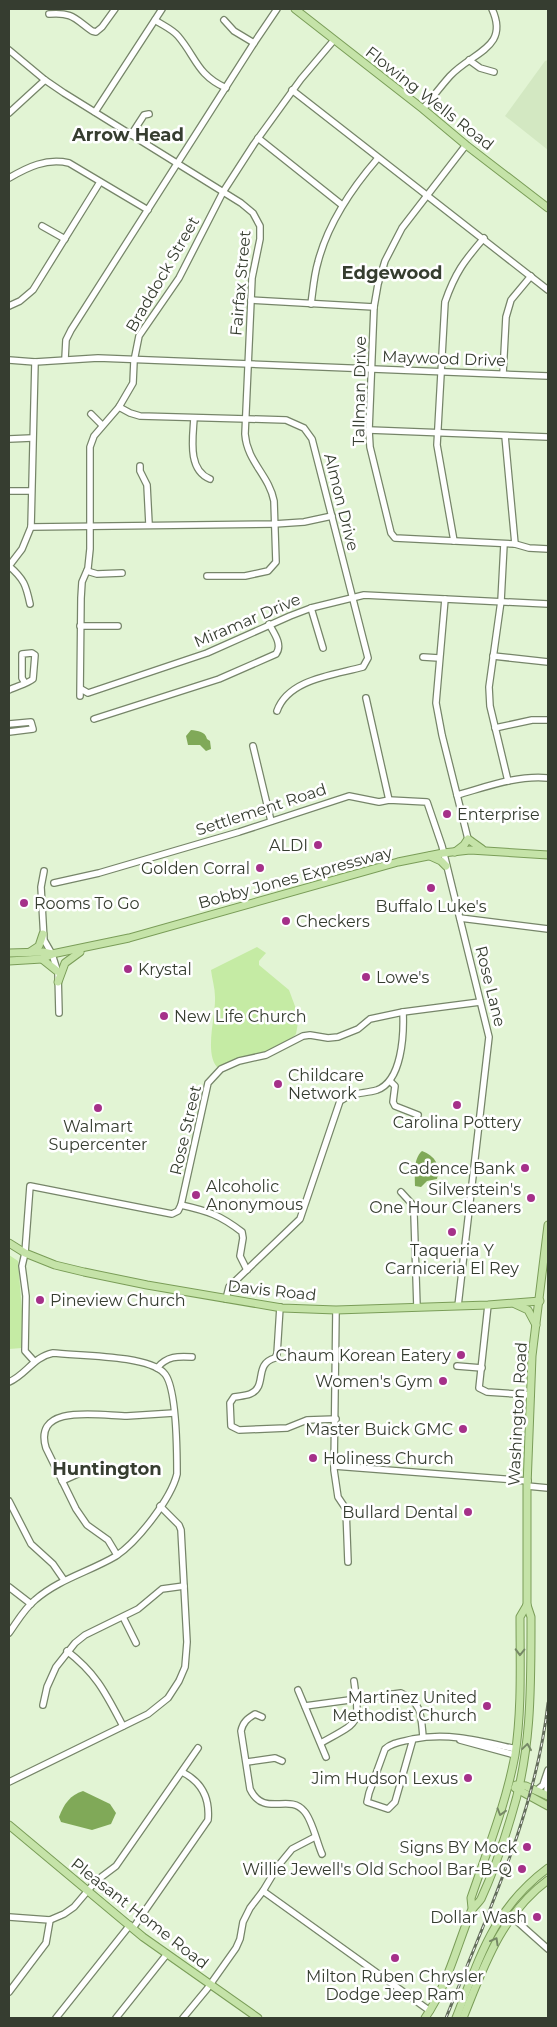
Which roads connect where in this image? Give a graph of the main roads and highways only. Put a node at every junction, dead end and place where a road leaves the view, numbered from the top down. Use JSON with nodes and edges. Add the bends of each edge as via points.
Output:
{"nodes":[{"id":1,"x":295,"y":9,"type":"edge"},
{"id":2,"x":548,"y":208,"type":"edge"},
{"id":3,"x":483,"y":850,"type":"junction"},
{"id":4,"x":454,"y":852,"type":"junction"},
{"id":5,"x":548,"y":855,"type":"edge"},
{"id":6,"x":430,"y":856,"type":"junction"},
{"id":7,"x":446,"y":866,"type":"road end"},
{"id":8,"x":43,"y":934,"type":"road end"},
{"id":9,"x":85,"y":949,"type":"junction"},
{"id":10,"x":9,"y":953,"type":"edge"},
{"id":11,"x":29,"y":953,"type":"junction"},
{"id":12,"x":52,"y":954,"type":"junction"},
{"id":13,"x":42,"y":959,"type":"junction"},
{"id":14,"x":9,"y":961,"type":"edge"},
{"id":15,"x":57,"y":971,"type":"road end"},
{"id":16,"x":58,"y":982,"type":"road end"},
{"id":17,"x":548,"y":1225,"type":"edge"},
{"id":18,"x":9,"y":1243,"type":"edge"},
{"id":19,"x":540,"y":1301,"type":"junction"},
{"id":20,"x":513,"y":1303,"type":"junction"},
{"id":21,"x":536,"y":1325,"type":"junction"},
{"id":22,"x":527,"y":1605,"type":"junction"},
{"id":23,"x":524,"y":1768,"type":"junction"},
{"id":24,"x":508,"y":1784,"type":"junction"},
{"id":25,"x":519,"y":1788,"type":"junction"},
{"id":26,"x":537,"y":1790,"type":"junction"},
{"id":27,"x":548,"y":1796,"type":"edge"},
{"id":28,"x":539,"y":1802,"type":"junction"},
{"id":29,"x":548,"y":1806,"type":"edge"},
{"id":30,"x":512,"y":1815,"type":"junction"},
{"id":31,"x":9,"y":1825,"type":"edge"},
{"id":32,"x":548,"y":1868,"type":"edge"},
{"id":33,"x":536,"y":1878,"type":"junction"},
{"id":34,"x":548,"y":1880,"type":"edge"},
{"id":35,"x":542,"y":1885,"type":"junction"},
{"id":36,"x":472,"y":1908,"type":"junction"},
{"id":37,"x":258,"y":2018,"type":"edge"},
{"id":38,"x":425,"y":2018,"type":"edge"},
{"id":39,"x":456,"y":2018,"type":"edge"},
{"id":40,"x":463,"y":2018,"type":"edge"}],
"edges":[{"from":1,"to":2,"type":"main road","name":"Flowing Wells Road"},
{"from":3,"to":4,"type":"main road","name":"Bobby Jones Expressway"},
{"from":3,"to":4,"type":"main road","via":[[468,839]]},
{"from":3,"to":5,"type":"main road","name":"Bobby Jones Expressway"},
{"from":4,"to":6,"type":"main road","name":"Bobby Jones Expressway"},
{"from":6,"to":7,"type":"main road"},
{"from":6,"to":9,"type":"main road","name":"Bobby Jones Expressway"},
{"from":8,"to":11,"type":"main road","via":[[39,946]]},
{"from":9,"to":12,"type":"main road","name":"Bobby Jones Expressway"},
{"from":9,"to":16,"type":"main road","via":[[65,963]]},
{"from":10,"to":11,"type":"main road","name":"Bobby Jones Expressway"},
{"from":11,"to":12,"type":"main road","name":"Bobby Jones Expressway"},
{"from":12,"to":13,"type":"main road","name":"Bobby Jones Expressway"},
{"from":13,"to":14,"type":"main road","name":"Bobby Jones Expressway"},
{"from":13,"to":15,"type":"main road"},
{"from":17,"to":19,"type":"main road","name":"Washington Road"},
{"from":18,"to":20,"type":"main road","name":"Davis Road","via":[[55,1265],[84,1272],[280,1308],[336,1310]]},
{"from":19,"to":20,"type":"main road","name":"Davis Road"},
{"from":19,"to":21,"type":"main road","name":"Washington Road"},
{"from":20,"to":21,"type":"main road","via":[[528,1310]]},
{"from":21,"to":22,"type":"main road","name":"Washington Road","via":[[527,1483]]},
{"from":23,"to":22,"type":"main road","name":"Washington Road","one_way":true,"via":[[531,1708],[531,1617]]},
{"from":22,"to":24,"type":"main road","name":"Washington Road","one_way":true,"via":[[520,1617],[519,1709]]},
{"from":23,"to":25,"type":"main road","name":"Washington Road"},
{"from":23,"to":26,"type":"main road","via":[[526,1781]]},
{"from":24,"to":25,"type":"main road"},
{"from":24,"to":36,"type":"main road","name":"Washington Road","one_way":true,"via":[[471,1898]]},
{"from":25,"to":26,"type":"main road"},
{"from":25,"to":28,"type":"main road"},
{"from":25,"to":30,"type":"main road","name":"Washington Road"},
{"from":26,"to":27,"type":"main road"},
{"from":28,"to":29,"type":"main road"},
{"from":28,"to":30,"type":"main road","via":[[522,1800]]},
{"from":30,"to":36,"type":"main road","name":"Washington Road","via":[[480,1901]]},
{"from":31,"to":37,"type":"main road","name":"Pleasant Home Road","via":[[131,1927]]},
{"from":32,"to":33,"type":"main road"},
{"from":33,"to":35,"type":"main road"},
{"from":33,"to":39,"type":"main road","via":[[513,1900],[491,1932]]},
{"from":34,"to":35,"type":"main road"},
{"from":40,"to":35,"type":"main road","one_way":true,"via":[[491,1949],[511,1916]]},
{"from":36,"to":38,"type":"main road","name":"Washington Road","via":[[448,1975]]}]}
